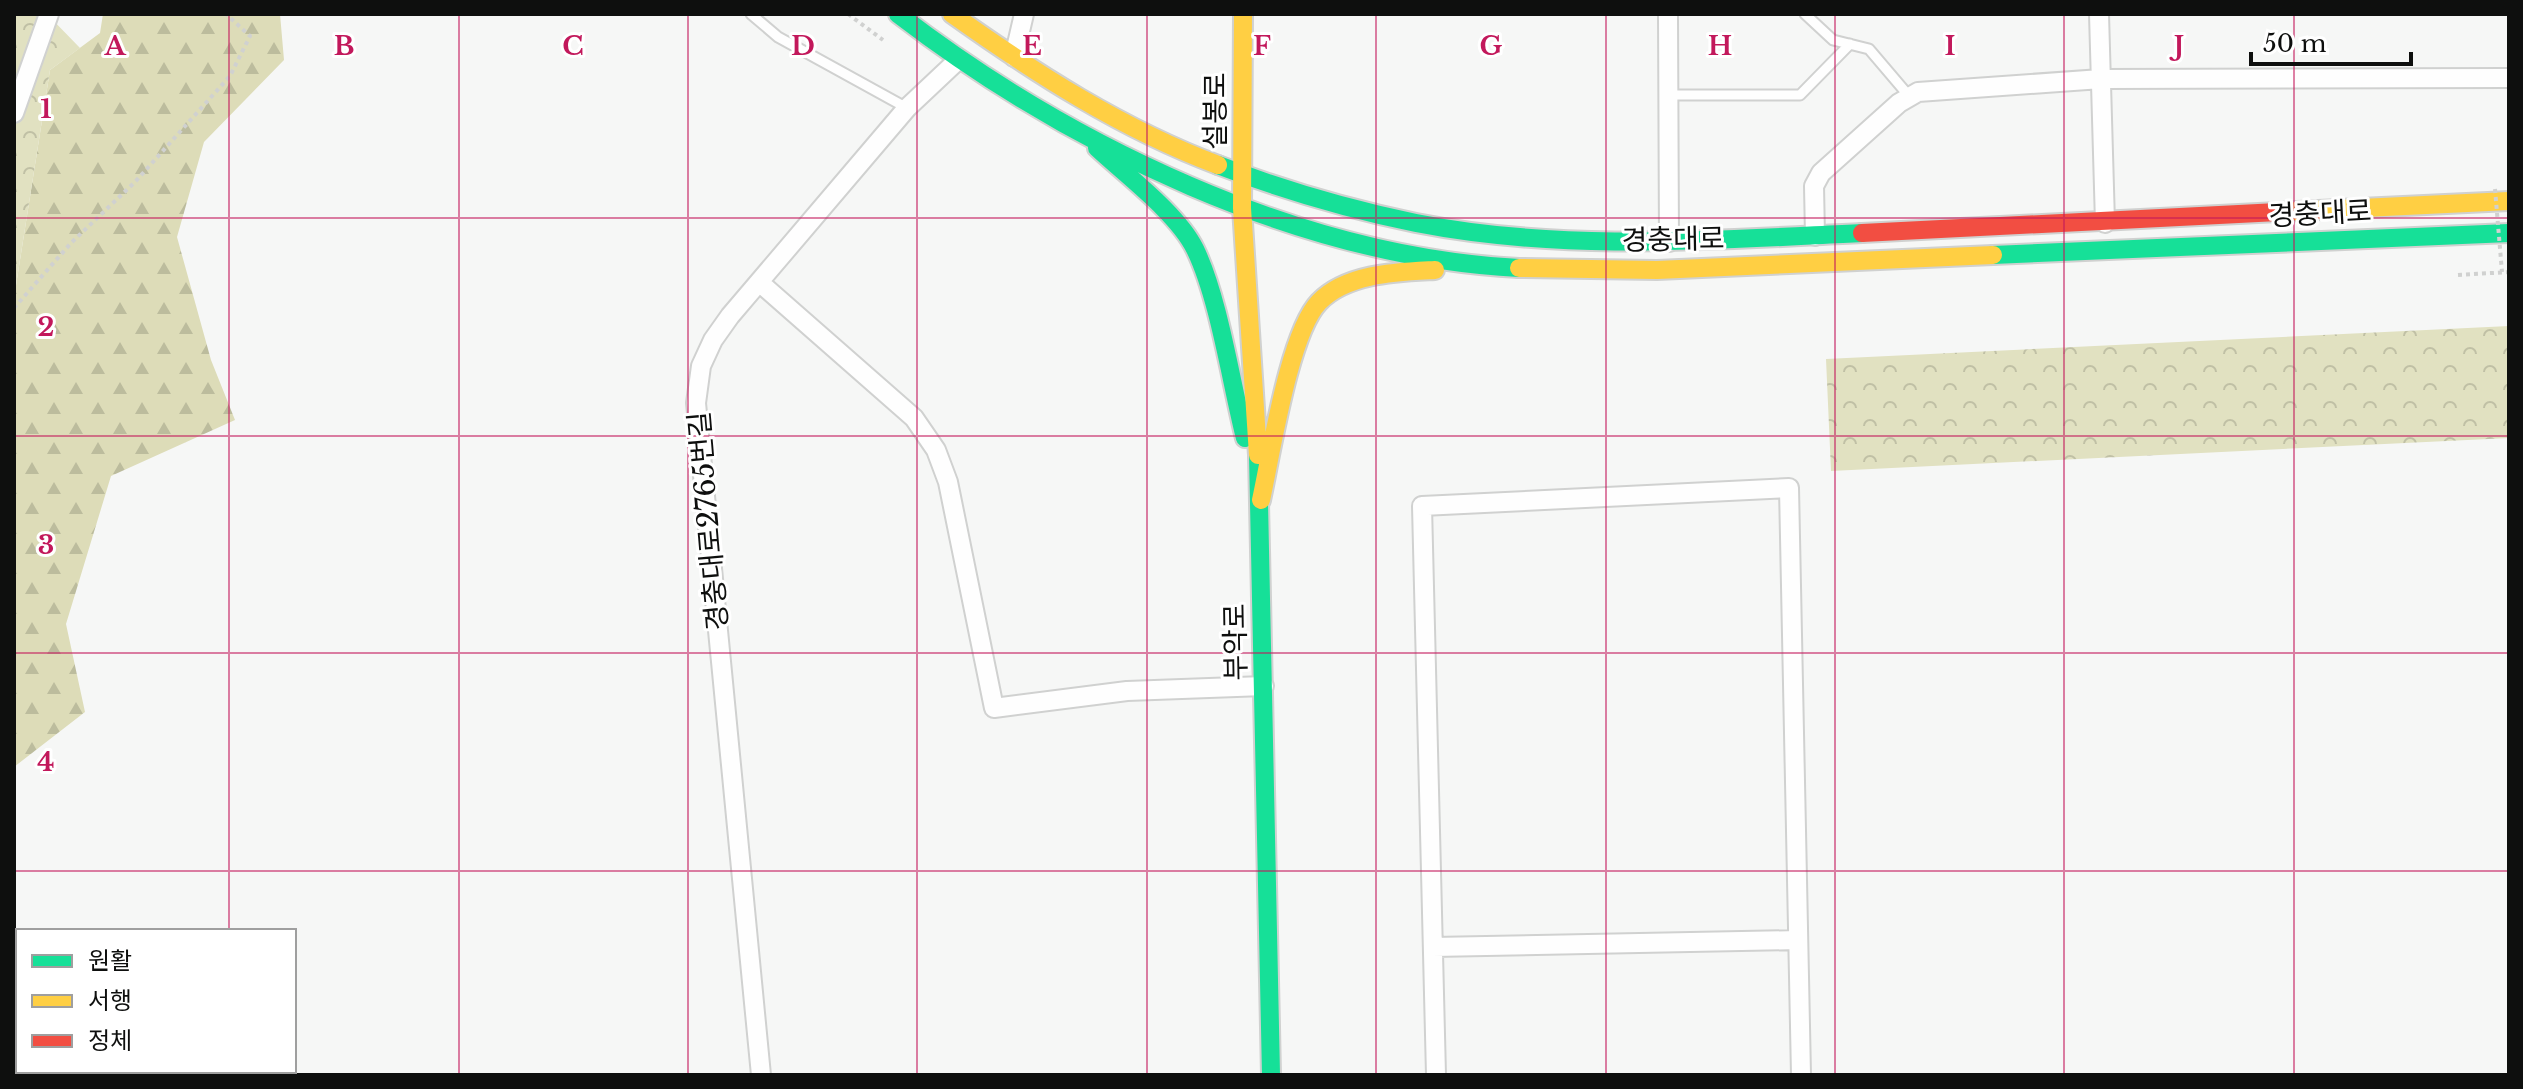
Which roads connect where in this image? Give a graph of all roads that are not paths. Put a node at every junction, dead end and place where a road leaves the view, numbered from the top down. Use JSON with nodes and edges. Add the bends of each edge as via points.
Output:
{"nodes":[{"id":1,"x":49,"y":14,"type":"edge"},
{"id":2,"x":751,"y":14,"type":"edge"},
{"id":3,"x":898,"y":14,"type":"edge"},
{"id":4,"x":952,"y":14,"type":"edge"},
{"id":5,"x":1024,"y":14,"type":"edge"},
{"id":6,"x":1243,"y":14,"type":"edge"},
{"id":7,"x":1668,"y":14,"type":"edge"},
{"id":8,"x":1805,"y":14,"type":"edge"},
{"id":9,"x":2099,"y":14,"type":"edge"},
{"id":10,"x":1850,"y":44,"type":"junction"},
{"id":11,"x":1014,"y":57,"type":"junction"},
{"id":12,"x":958,"y":60,"type":"junction"},
{"id":13,"x":2509,"y":78,"type":"edge"},
{"id":14,"x":2101,"y":79,"type":"junction"},
{"id":15,"x":1668,"y":95,"type":"junction"},
{"id":16,"x":1909,"y":96,"type":"junction"},
{"id":17,"x":907,"y":108,"type":"junction"},
{"id":18,"x":14,"y":113,"type":"edge"},
{"id":19,"x":1086,"y":137,"type":"junction"},
{"id":20,"x":1242,"y":178,"type":"junction"},
{"id":21,"x":2502,"y":195,"type":"edge"},
{"id":22,"x":1242,"y":208,"type":"junction"},
{"id":23,"x":2105,"y":223,"type":"junction"},
{"id":24,"x":2509,"y":233,"type":"edge"},
{"id":25,"x":1815,"y":236,"type":"junction"},
{"id":26,"x":1669,"y":242,"type":"junction"},
{"id":27,"x":1491,"y":267,"type":"junction"},
{"id":28,"x":759,"y":282,"type":"junction"},
{"id":29,"x":1261,"y":500,"type":"junction"},
{"id":30,"x":1264,"y":686,"type":"junction"},
{"id":31,"x":1798,"y":940,"type":"junction"},
{"id":32,"x":1433,"y":947,"type":"junction"},
{"id":33,"x":761,"y":1075,"type":"edge"},
{"id":34,"x":1271,"y":1075,"type":"edge"},
{"id":35,"x":1436,"y":1075,"type":"edge"},
{"id":36,"x":1801,"y":1075,"type":"edge"}],
"edges":[{"from":1,"to":18,"type":"street"},
{"from":2,"to":17,"type":"lane","via":[[778,37]]},
{"from":3,"to":12,"type":"main road","name":"경충대로"},
{"from":4,"to":11,"type":"main road","name":"경충대로"},
{"from":5,"to":11,"type":"street"},
{"from":6,"to":20,"type":"main road","name":"설봉로"},
{"from":7,"to":15,"type":"street"},
{"from":8,"to":10,"type":"lane","via":[[1833,40]]},
{"from":9,"to":14,"type":"street"},
{"from":10,"to":15,"type":"lane","via":[[1800,95]]},
{"from":10,"to":16,"type":"lane","via":[[1869,49]]},
{"from":11,"to":20,"type":"main road","name":"경충대로","via":[[1133,129]]},
{"from":12,"to":17,"type":"street","name":"경충대로2765번길"},
{"from":12,"to":19,"type":"main road","name":"경충대로"},
{"from":13,"to":14,"type":"street"},
{"from":14,"to":16,"type":"street","via":[[1927,90]]},
{"from":14,"to":23,"type":"street"},
{"from":15,"to":26,"type":"street"},
{"from":16,"to":25,"type":"street","via":[[1821,173],[1814,186]]},
{"from":17,"to":28,"type":"street","name":"경충대로2765번길"},
{"from":19,"to":22,"type":"main road","name":"경충대로"},
{"from":19,"to":29,"type":"main road","via":[[1194,247]]},
{"from":20,"to":22,"type":"main road","name":"설봉로"},
{"from":20,"to":26,"type":"main road","name":"경충대로","via":[[1448,228],[1573,241]]},
{"from":21,"to":23,"type":"main road","name":"경충대로"},
{"from":22,"to":27,"type":"main road","name":"경충대로","via":[[1405,254]]},
{"from":22,"to":29,"type":"main road","name":"부악로"},
{"from":23,"to":25,"type":"main road","name":"경충대로"},
{"from":24,"to":27,"type":"main road","name":"경충대로","via":[[1668,269]]},
{"from":25,"to":26,"type":"main road","name":"경충대로"},
{"from":27,"to":29,"type":"main road","via":[[1400,271],[1348,286],[1317,302],[1303,331]]},
{"from":28,"to":30,"type":"street","via":[[914,418],[936,450],[948,482],[994,708],[1127,691]]},
{"from":28,"to":33,"type":"street","name":"경충대로2765번길","via":[[713,340],[701,366],[696,403]]},
{"from":29,"to":30,"type":"main road","name":"부악로"},
{"from":30,"to":34,"type":"main road","name":"부악로"},
{"from":31,"to":32,"type":"street"},
{"from":31,"to":32,"type":"street","via":[[1789,488],[1422,506]]},
{"from":31,"to":36,"type":"street"},
{"from":32,"to":35,"type":"street"}]}
